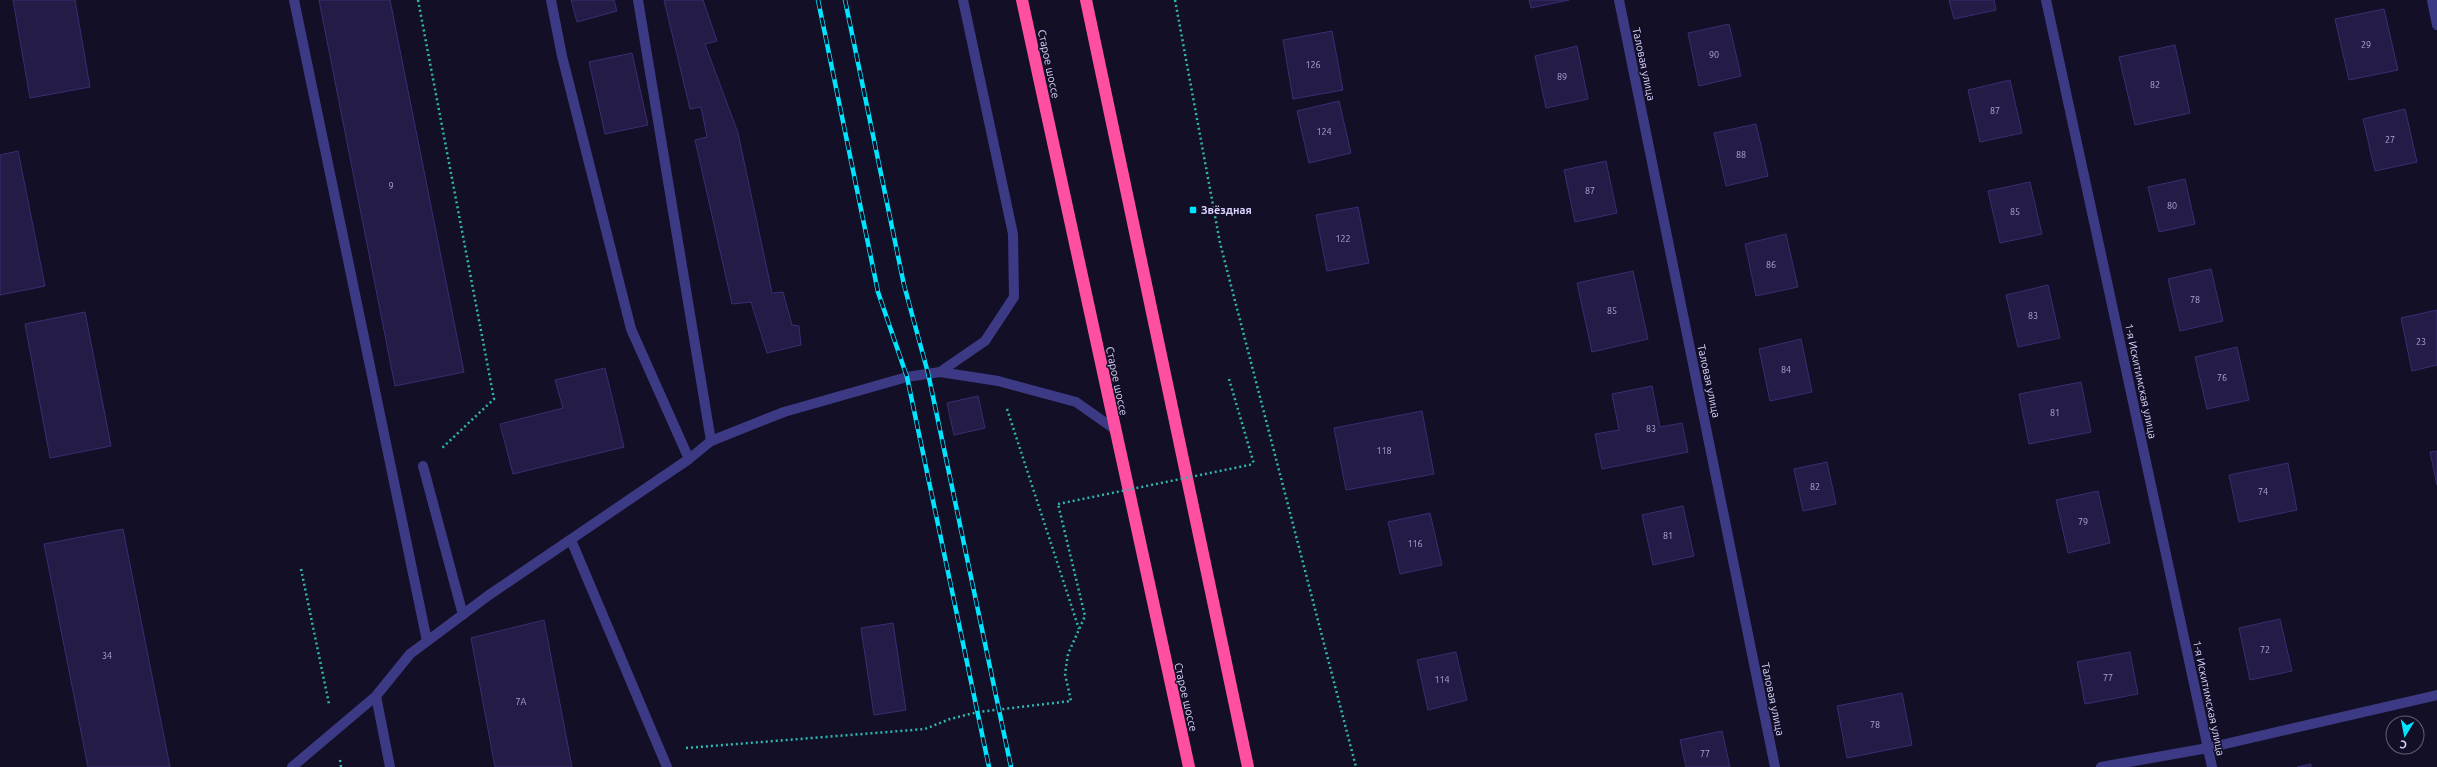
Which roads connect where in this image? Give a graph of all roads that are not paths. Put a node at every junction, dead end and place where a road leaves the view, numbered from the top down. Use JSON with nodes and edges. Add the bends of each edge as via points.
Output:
{"nodes":[{"id":1,"x":294,"y":0,"type":"edge"},
{"id":2,"x":551,"y":0,"type":"edge"},
{"id":3,"x":638,"y":0,"type":"edge"},
{"id":4,"x":963,"y":0,"type":"edge"},
{"id":5,"x":1022,"y":0,"type":"edge"},
{"id":6,"x":1086,"y":0,"type":"edge"},
{"id":7,"x":1619,"y":0,"type":"edge"},
{"id":8,"x":2046,"y":0,"type":"edge"},
{"id":9,"x":2432,"y":0,"type":"edge"},
{"id":10,"x":2437,"y":25,"type":"edge"},
{"id":11,"x":940,"y":372,"type":"junction"},
{"id":12,"x":1113,"y":428,"type":"junction"},
{"id":13,"x":711,"y":442,"type":"junction"},
{"id":14,"x":689,"y":459,"type":"junction"},
{"id":15,"x":423,"y":466,"type":"road end"},
{"id":16,"x":571,"y":540,"type":"junction"},
{"id":17,"x":463,"y":615,"type":"junction"},
{"id":18,"x":427,"y":641,"type":"junction"},
{"id":19,"x":2437,"y":695,"type":"edge"},
{"id":20,"x":376,"y":696,"type":"junction"},
{"id":21,"x":2208,"y":748,"type":"junction"},
{"id":22,"x":292,"y":767,"type":"edge"},
{"id":23,"x":390,"y":767,"type":"edge"},
{"id":24,"x":667,"y":767,"type":"edge"},
{"id":25,"x":1188,"y":767,"type":"edge"},
{"id":26,"x":1248,"y":767,"type":"edge"},
{"id":27,"x":1775,"y":767,"type":"edge"},
{"id":28,"x":2101,"y":767,"type":"edge"},
{"id":29,"x":2212,"y":767,"type":"edge"}],
"edges":[{"from":1,"to":18,"type":"street"},
{"from":2,"to":14,"type":"street","via":[[562,56],[631,329]]},
{"from":3,"to":13,"type":"street"},
{"from":4,"to":11,"type":"street","via":[[1012,234],[1014,297],[985,341]]},
{"from":5,"to":12,"type":"highway","name":"Старое шоссе"},
{"from":6,"to":26,"type":"highway"},
{"from":7,"to":27,"type":"street","name":"Таловая улица"},
{"from":8,"to":21,"type":"street","name":"1-я Искитимская улица"},
{"from":9,"to":10,"type":"street"},
{"from":11,"to":12,"type":"street","via":[[998,381],[1076,402]]},
{"from":11,"to":13,"type":"street","via":[[907,377],[784,412]]},
{"from":12,"to":25,"type":"highway","name":"Старое шоссе"},
{"from":13,"to":14,"type":"street"},
{"from":14,"to":16,"type":"street"},
{"from":15,"to":17,"type":"street"},
{"from":16,"to":17,"type":"street"},
{"from":16,"to":24,"type":"street"},
{"from":17,"to":18,"type":"street"},
{"from":18,"to":20,"type":"street","via":[[410,654]]},
{"from":19,"to":21,"type":"street"},
{"from":20,"to":22,"type":"street"},
{"from":20,"to":23,"type":"street"},
{"from":21,"to":28,"type":"street"},
{"from":21,"to":29,"type":"street","name":"1-я Искитимская улица"}]}
